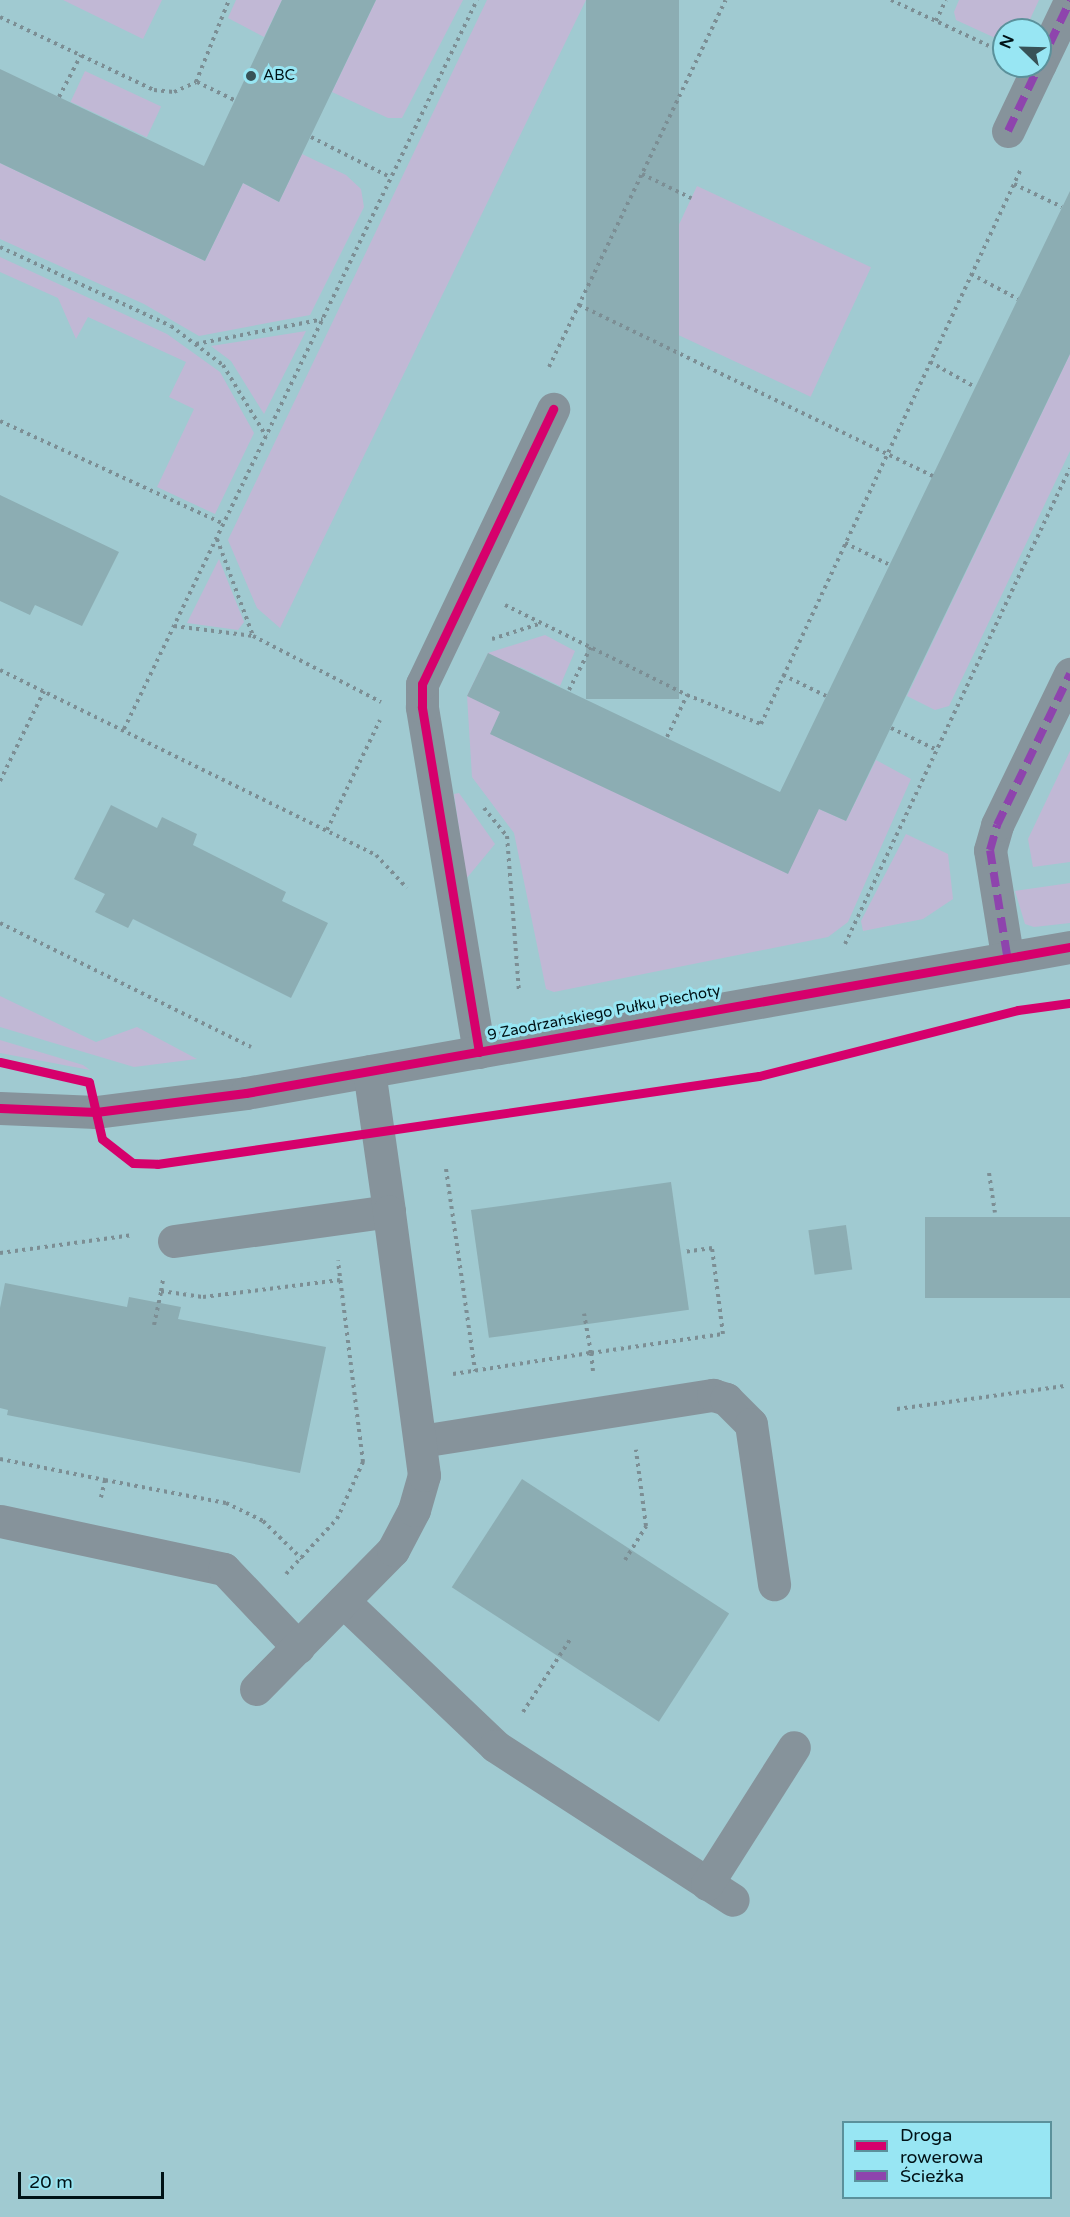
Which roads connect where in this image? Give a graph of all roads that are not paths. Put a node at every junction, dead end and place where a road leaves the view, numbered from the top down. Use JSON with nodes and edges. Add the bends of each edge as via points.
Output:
{"nodes":[{"id":1,"x":1070,"y":1,"type":"edge"},
{"id":2,"x":1052,"y":38,"type":"edge"},
{"id":3,"x":1033,"y":78,"type":"edge"},
{"id":4,"x":1008,"y":131,"type":"dead end"},
{"id":5,"x":553,"y":409,"type":"dead end"},
{"id":6,"x":1070,"y":674,"type":"edge"},
{"id":7,"x":1070,"y":947,"type":"edge"},
{"id":8,"x":1007,"y":955,"type":"junction"},
{"id":9,"x":479,"y":1052,"type":"junction"},
{"id":10,"x":369,"y":1071,"type":"junction"},
{"id":11,"x":0,"y":1108,"type":"edge"},
{"id":12,"x":389,"y":1211,"type":"junction"},
{"id":13,"x":174,"y":1241,"type":"dead end"},
{"id":14,"x":421,"y":1441,"type":"junction"},
{"id":15,"x":0,"y":1521,"type":"edge"},
{"id":16,"x":774,"y":1584,"type":"dead end"},
{"id":17,"x":343,"y":1601,"type":"junction"},
{"id":18,"x":298,"y":1647,"type":"junction"},
{"id":19,"x":256,"y":1689,"type":"dead end"},
{"id":20,"x":794,"y":1747,"type":"dead end"}],
"edges":[{"from":1,"to":2,"type":"street"},
{"from":3,"to":4,"type":"street"},
{"from":5,"to":9,"type":"street","via":[[429,662],[422,706]]},
{"from":6,"to":8,"type":"street","via":[[997,825],[990,850]]},
{"from":7,"to":8,"type":"street","name":"9 Zaodrzańskiego Pułku Piechoty"},
{"from":8,"to":9,"type":"street","name":"9 Zaodrzańskiego Pułku Piechoty"},
{"from":9,"to":10,"type":"street","name":"9 Zaodrzańskiego Pułku Piechoty"},
{"from":10,"to":11,"type":"street","name":"9 Zaodrzańskiego Pułku Piechoty","via":[[96,1112]]},
{"from":10,"to":12,"type":"street"},
{"from":12,"to":13,"type":"street"},
{"from":12,"to":14,"type":"street"},
{"from":14,"to":16,"type":"street","via":[[713,1395],[735,1403],[751,1424]]},
{"from":14,"to":17,"type":"street","via":[[424,1475],[414,1510],[393,1550]]},
{"from":15,"to":18,"type":"street","via":[[224,1569]]},
{"from":17,"to":18,"type":"street"},
{"from":17,"to":20,"type":"street","via":[[495,1746],[720,1892]]},
{"from":18,"to":19,"type":"street"}]}
